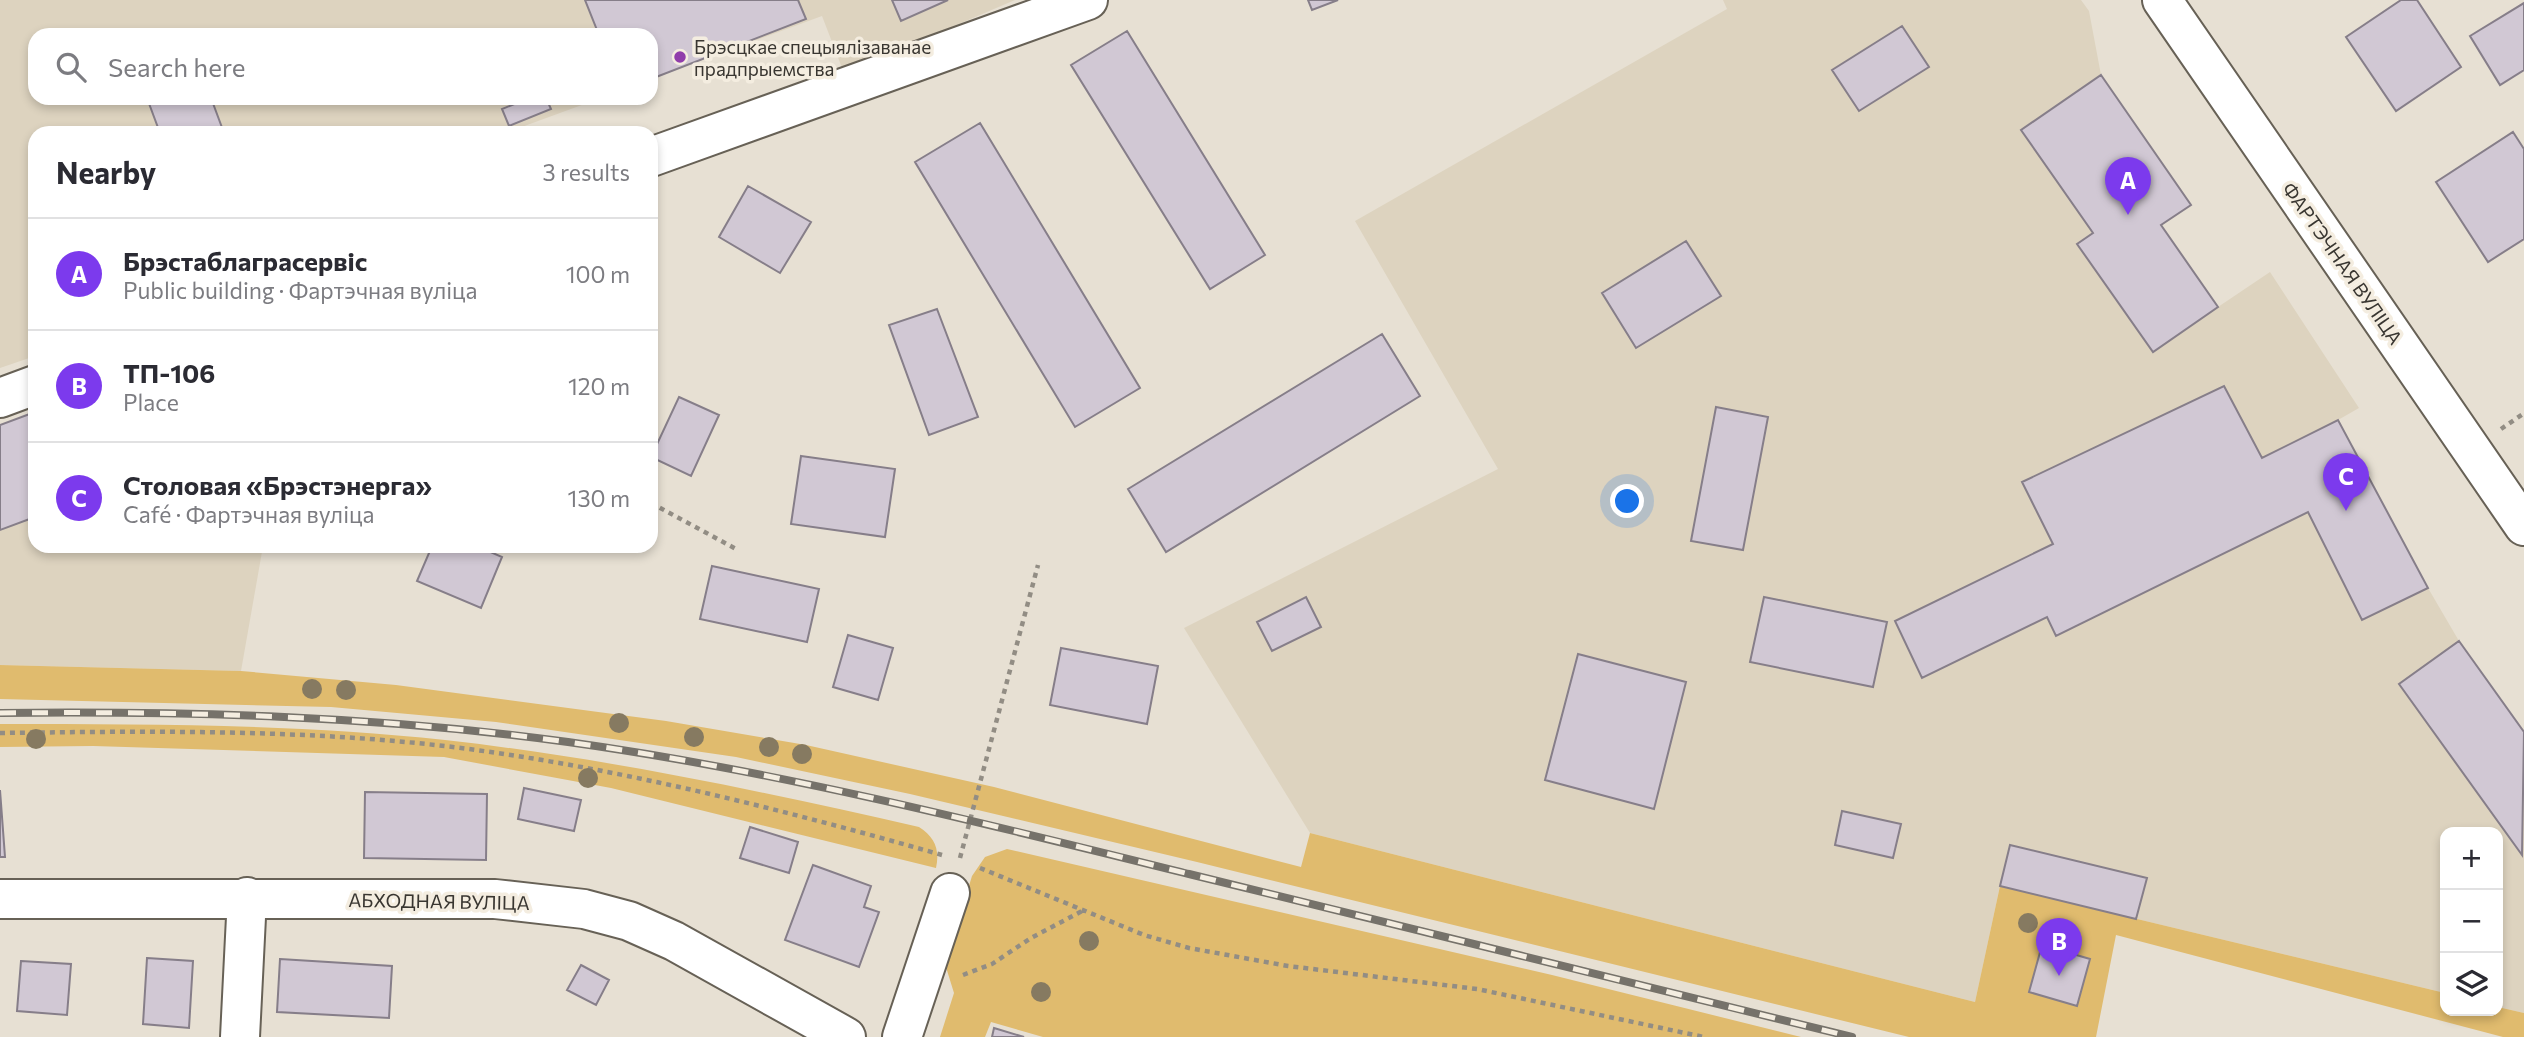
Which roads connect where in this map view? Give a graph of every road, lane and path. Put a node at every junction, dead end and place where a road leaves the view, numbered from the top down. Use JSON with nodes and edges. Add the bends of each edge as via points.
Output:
{"nodes":[{"id":1,"x":1088,"y":0,"type":"edge"},
{"id":2,"x":2162,"y":0,"type":"edge"},
{"id":3,"x":658,"y":154,"type":"edge"},
{"id":4,"x":28,"y":387,"type":"edge"},
{"id":5,"x":0,"y":397,"type":"edge"},
{"id":6,"x":658,"y":507,"type":"edge"},
{"id":7,"x":2524,"y":526,"type":"edge"},
{"id":8,"x":738,"y":550,"type":"dead end"},
{"id":9,"x":1038,"y":565,"type":"dead end"},
{"id":10,"x":0,"y":733,"type":"edge"},
{"id":11,"x":955,"y":876,"type":"junction"},
{"id":12,"x":247,"y":897,"type":"junction"},
{"id":13,"x":0,"y":899,"type":"edge"},
{"id":14,"x":1085,"y":910,"type":"junction"},
{"id":15,"x":920,"y":981,"type":"junction"},
{"id":16,"x":240,"y":1037,"type":"edge"},
{"id":17,"x":846,"y":1037,"type":"edge"},
{"id":18,"x":902,"y":1037,"type":"edge"},
{"id":19,"x":1704,"y":1037,"type":"edge"}],
"edges":[{"from":1,"to":3,"type":"street"},
{"from":2,"to":7,"type":"street","name":"ФАРТЭЧНАЯ ВУЛІЦА"},
{"from":4,"to":5,"type":"street"},
{"from":6,"to":8,"type":"path"},
{"from":9,"to":11,"type":"path"},
{"from":10,"to":11,"type":"path","via":[[245,734],[460,748],[570,765],[829,823]]},
{"from":11,"to":14,"type":"path"},
{"from":11,"to":15,"type":"street"},
{"from":12,"to":13,"type":"street","name":"АБХОДНАЯ ВУЛІЦА"},
{"from":12,"to":16,"type":"street"},
{"from":12,"to":17,"type":"street","name":"АБХОДНАЯ ВУЛІЦА","via":[[495,899],[584,909],[629,921],[674,941]]},
{"from":14,"to":15,"type":"path","via":[[973,973]]},
{"from":14,"to":19,"type":"path","via":[[1144,935],[1238,958],[1476,989]]},
{"from":15,"to":18,"type":"street"}]}
